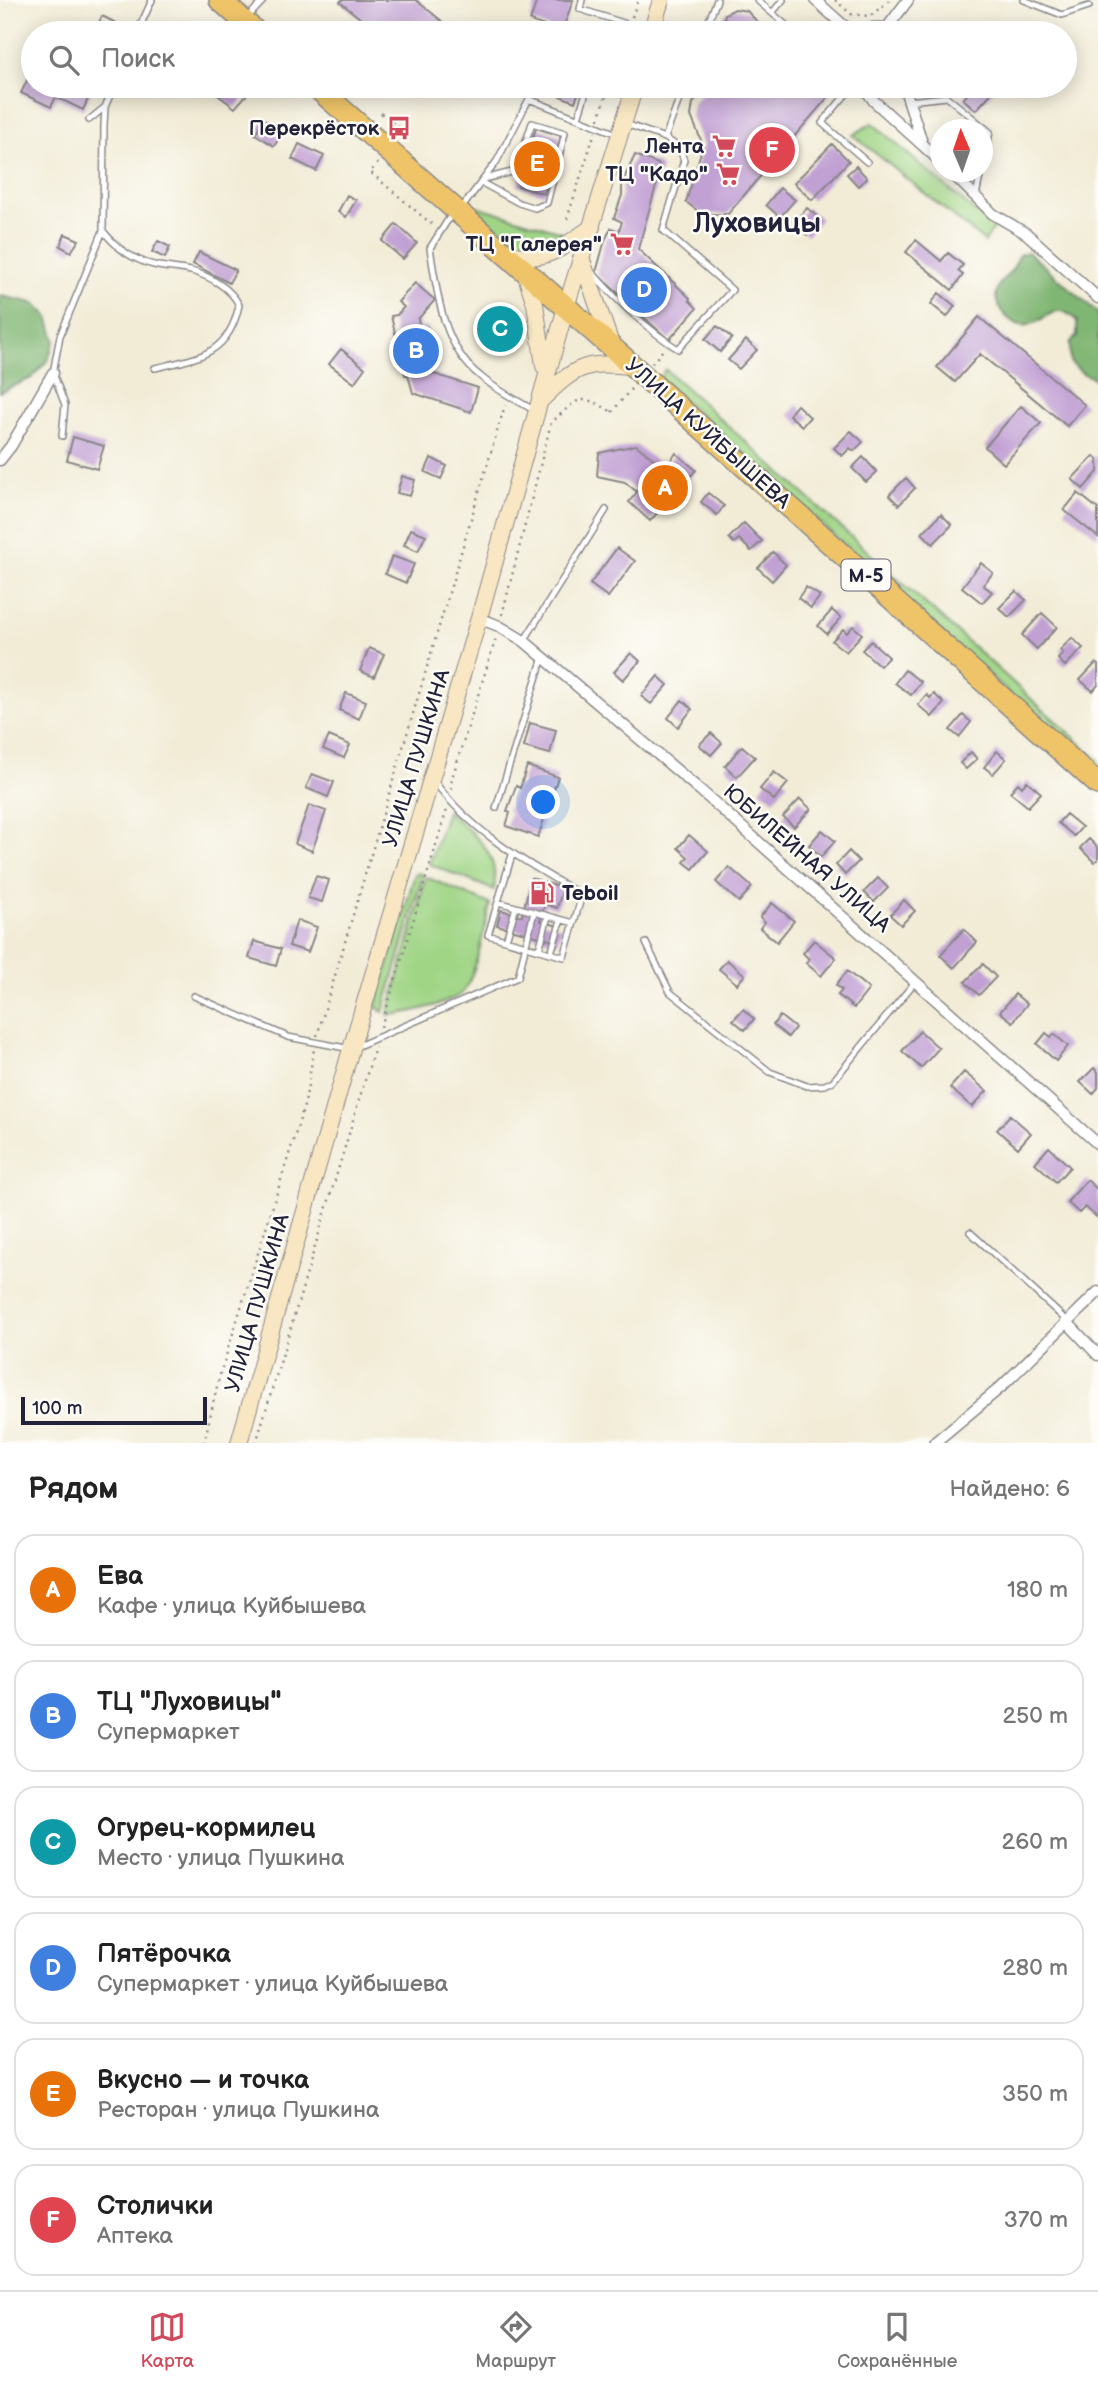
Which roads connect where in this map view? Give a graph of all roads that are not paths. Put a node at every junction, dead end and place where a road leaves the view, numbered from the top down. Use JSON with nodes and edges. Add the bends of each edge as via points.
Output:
{"nodes":[{"id":1,"x":152,"y":0,"type":"edge"},
{"id":2,"x":220,"y":0,"type":"edge"},
{"id":3,"x":264,"y":0,"type":"edge"},
{"id":4,"x":582,"y":0,"type":"edge"},
{"id":5,"x":662,"y":0,"type":"edge"},
{"id":6,"x":717,"y":0,"type":"edge"},
{"id":7,"x":757,"y":0,"type":"edge"},
{"id":8,"x":783,"y":0,"type":"edge"},
{"id":9,"x":815,"y":0,"type":"edge"},
{"id":10,"x":908,"y":0,"type":"edge"},
{"id":11,"x":1024,"y":0,"type":"edge"},
{"id":12,"x":1089,"y":6,"type":"dead end"},
{"id":13,"x":772,"y":13,"type":"junction"},
{"id":14,"x":142,"y":21,"type":"edge"},
{"id":15,"x":243,"y":21,"type":"edge"},
{"id":16,"x":253,"y":21,"type":"edge"},
{"id":17,"x":616,"y":21,"type":"edge"},
{"id":18,"x":655,"y":21,"type":"edge"},
{"id":19,"x":709,"y":21,"type":"edge"},
{"id":20,"x":781,"y":21,"type":"edge"},
{"id":21,"x":839,"y":21,"type":"edge"},
{"id":22,"x":897,"y":21,"type":"edge"},
{"id":23,"x":109,"y":98,"type":"edge"},
{"id":24,"x":329,"y":98,"type":"edge"},
{"id":25,"x":584,"y":98,"type":"edge"},
{"id":26,"x":631,"y":98,"type":"edge"},
{"id":27,"x":680,"y":98,"type":"edge"},
{"id":28,"x":843,"y":98,"type":"edge"},
{"id":29,"x":872,"y":98,"type":"edge"},
{"id":30,"x":907,"y":98,"type":"edge"},
{"id":31,"x":937,"y":98,"type":"edge"},
{"id":32,"x":948,"y":98,"type":"edge"},
{"id":33,"x":908,"y":101,"type":"junction"},
{"id":34,"x":105,"y":107,"type":"junction"},
{"id":35,"x":578,"y":118,"type":"junction"},
{"id":36,"x":974,"y":119,"type":"edge"},
{"id":37,"x":89,"y":120,"type":"dead end"},
{"id":38,"x":622,"y":129,"type":"junction"},
{"id":39,"x":665,"y":138,"type":"junction"},
{"id":40,"x":922,"y":142,"type":"junction"},
{"id":41,"x":930,"y":150,"type":"edge"},
{"id":42,"x":867,"y":162,"type":"dead end"},
{"id":43,"x":483,"y":181,"type":"junction"},
{"id":44,"x":961,"y":182,"type":"edge"},
{"id":45,"x":979,"y":182,"type":"edge"},
{"id":46,"x":976,"y":196,"type":"junction"},
{"id":47,"x":456,"y":211,"type":"junction"},
{"id":48,"x":592,"y":227,"type":"junction"},
{"id":49,"x":103,"y":231,"type":"junction"},
{"id":50,"x":504,"y":251,"type":"junction"},
{"id":51,"x":582,"y":260,"type":"junction"},
{"id":52,"x":525,"y":271,"type":"junction"},
{"id":53,"x":1098,"y":298,"type":"edge"},
{"id":54,"x":566,"y":307,"type":"junction"},
{"id":55,"x":613,"y":348,"type":"junction"},
{"id":56,"x":634,"y":367,"type":"junction"},
{"id":57,"x":155,"y":368,"type":"dead end"},
{"id":58,"x":53,"y":373,"type":"junction"},
{"id":59,"x":545,"y":379,"type":"junction"},
{"id":60,"x":537,"y":407,"type":"junction"},
{"id":61,"x":62,"y":436,"type":"dead end"},
{"id":62,"x":0,"y":460,"type":"edge"},
{"id":63,"x":606,"y":510,"type":"dead end"},
{"id":64,"x":479,"y":618,"type":"junction"},
{"id":65,"x":524,"y":641,"type":"junction"},
{"id":66,"x":543,"y":657,"type":"junction"},
{"id":67,"x":432,"y":779,"type":"junction"},
{"id":68,"x":1098,"y":784,"type":"edge"},
{"id":69,"x":496,"y":808,"type":"dead end"},
{"id":70,"x":512,"y":855,"type":"junction"},
{"id":71,"x":498,"y":902,"type":"junction"},
{"id":72,"x":516,"y":906,"type":"junction"},
{"id":73,"x":534,"y":912,"type":"junction"},
{"id":74,"x":548,"y":916,"type":"junction"},
{"id":75,"x":561,"y":920,"type":"junction"},
{"id":76,"x":574,"y":923,"type":"junction"},
{"id":77,"x":506,"y":940,"type":"junction"},
{"id":78,"x":646,"y":943,"type":"dead end"},
{"id":79,"x":524,"y":946,"type":"junction"},
{"id":80,"x":539,"y":950,"type":"junction"},
{"id":81,"x":551,"y":953,"type":"junction"},
{"id":82,"x":916,"y":980,"type":"junction"},
{"id":83,"x":194,"y":996,"type":"dead end"},
{"id":84,"x":351,"y":1049,"type":"junction"},
{"id":85,"x":1098,"y":1143,"type":"edge"},
{"id":86,"x":970,"y":1232,"type":"dead end"},
{"id":87,"x":1098,"y":1292,"type":"edge"},
{"id":88,"x":1066,"y":1321,"type":"junction"},
{"id":89,"x":1098,"y":1356,"type":"edge"},
{"id":90,"x":239,"y":1443,"type":"edge"},
{"id":91,"x":934,"y":1443,"type":"edge"}],
"edges":[{"from":1,"to":14,"type":"lane"},
{"from":2,"to":15,"type":"highway"},
{"from":3,"to":16,"type":"lane"},
{"from":4,"to":17,"type":"lane","via":[[580,9]]},
{"from":5,"to":18,"type":"main road"},
{"from":6,"to":19,"type":"lane"},
{"from":7,"to":13,"type":"lane"},
{"from":8,"to":13,"type":"lane"},
{"from":9,"to":21,"type":"street"},
{"from":10,"to":22,"type":"street"},
{"from":11,"to":12,"type":"lane","via":[[1062,15]]},
{"from":13,"to":20,"type":"lane"},
{"from":23,"to":34,"type":"lane"},
{"from":24,"to":47,"type":"highway","name":"УЛИЦА КУЙБЫШЕВА","number":"М-5"},
{"from":25,"to":35,"type":"lane"},
{"from":26,"to":38,"type":"main road","name":"УЛИЦА ПУШКИНА"},
{"from":27,"to":39,"type":"lane"},
{"from":28,"to":42,"type":"lane","via":[[822,123]]},
{"from":29,"to":40,"type":"street"},
{"from":30,"to":33,"type":"street"},
{"from":31,"to":33,"type":"lane"},
{"from":32,"to":36,"type":"lane"},
{"from":33,"to":40,"type":"street"},
{"from":34,"to":37,"type":"lane"},
{"from":34,"to":49,"type":"lane"},
{"from":35,"to":38,"type":"lane","via":[[597,127]]},
{"from":35,"to":43,"type":"lane","via":[[530,99]]},
{"from":38,"to":39,"type":"lane"},
{"from":38,"to":48,"type":"main road","name":"УЛИЦА ПУШКИНА"},
{"from":39,"to":51,"type":"lane","via":[[679,147],[684,160],[663,230],[732,290],[678,349],[610,292]]},
{"from":40,"to":41,"type":"street"},
{"from":43,"to":43,"type":"lane","via":[[519,204],[535,208],[547,203],[565,133],[532,123],[516,171]]},
{"from":43,"to":47,"type":"lane"},
{"from":44,"to":46,"type":"street"},
{"from":45,"to":46,"type":"lane"},
{"from":46,"to":53,"type":"street","via":[[993,214],[1027,234]]},
{"from":47,"to":50,"type":"highway","name":"УЛИЦА КУЙБЫШЕВА","number":"М-5"},
{"from":47,"to":60,"type":"lane","via":[[430,248],[444,321],[459,352],[479,376]]},
{"from":48,"to":50,"type":"main road","via":[[554,252],[520,257]]},
{"from":48,"to":51,"type":"main road","name":"УЛИЦА ПУШКИНА"},
{"from":49,"to":57,"type":"lane","via":[[137,260],[192,271],[228,289],[239,305],[231,333],[218,346],[198,358]]},
{"from":49,"to":58,"type":"lane","via":[[60,336]]},
{"from":50,"to":52,"type":"highway","name":"УЛИЦА КУЙБЫШЕВА","number":"М-5"},
{"from":51,"to":54,"type":"main road","name":"УЛИЦА ПУШКИНА"},
{"from":51,"to":55,"type":"main road"},
{"from":52,"to":54,"type":"highway","name":"УЛИЦА КУЙБЫШЕВА","number":"М-5"},
{"from":52,"to":59,"type":"main road","via":[[535,304]]},
{"from":54,"to":55,"type":"highway","name":"УЛИЦА КУЙБЫШЕВА","number":"М-5"},
{"from":54,"to":59,"type":"main road","name":"УЛИЦА ПУШКИНА"},
{"from":55,"to":56,"type":"highway","name":"УЛИЦА КУЙБЫШЕВА","number":"М-5"},
{"from":56,"to":60,"type":"main road","via":[[606,363],[578,369]]},
{"from":56,"to":68,"type":"highway","name":"УЛИЦА КУЙБЫШЕВА","number":"М-5"},
{"from":58,"to":61,"type":"lane","via":[[65,405]]},
{"from":58,"to":62,"type":"street"},
{"from":59,"to":60,"type":"main road","name":"УЛИЦА ПУШКИНА"},
{"from":60,"to":64,"type":"main road","name":"УЛИЦА ПУШКИНА"},
{"from":63,"to":65,"type":"lane"},
{"from":64,"to":65,"type":"street","name":"ЮБИЛЕЙНАЯ УЛИЦА"},
{"from":64,"to":67,"type":"main road","name":"УЛИЦА ПУШКИНА"},
{"from":65,"to":66,"type":"street","name":"ЮБИЛЕЙНАЯ УЛИЦА"},
{"from":66,"to":69,"type":"lane"},
{"from":66,"to":82,"type":"street","name":"ЮБИЛЕЙНАЯ УЛИЦА"},
{"from":67,"to":70,"type":"lane","via":[[449,802]]},
{"from":67,"to":84,"type":"main road","name":"УЛИЦА ПУШКИНА"},
{"from":70,"to":71,"type":"lane"},
{"from":70,"to":76,"type":"lane","via":[[582,895]]},
{"from":71,"to":72,"type":"lane"},
{"from":71,"to":77,"type":"lane","via":[[488,935]]},
{"from":72,"to":73,"type":"lane"},
{"from":72,"to":77,"type":"lane"},
{"from":73,"to":74,"type":"lane"},
{"from":73,"to":79,"type":"lane"},
{"from":74,"to":75,"type":"lane"},
{"from":74,"to":80,"type":"lane"},
{"from":75,"to":76,"type":"lane"},
{"from":75,"to":81,"type":"lane"},
{"from":76,"to":81,"type":"lane","via":[[564,957]]},
{"from":77,"to":79,"type":"lane"},
{"from":78,"to":82,"type":"lane","via":[[670,992],[770,1072],[807,1086],[834,1081]]},
{"from":79,"to":80,"type":"lane"},
{"from":79,"to":84,"type":"lane","via":[[518,977]]},
{"from":80,"to":81,"type":"lane"},
{"from":82,"to":85,"type":"street","name":"ЮБИЛЕЙНАЯ УЛИЦА"},
{"from":83,"to":84,"type":"lane","via":[[288,1037]]},
{"from":84,"to":90,"type":"main road","name":"УЛИЦА ПУШКИНА"},
{"from":86,"to":88,"type":"lane"},
{"from":87,"to":88,"type":"street"},
{"from":88,"to":89,"type":"street"},
{"from":88,"to":91,"type":"street","via":[[1000,1388]]}]}
